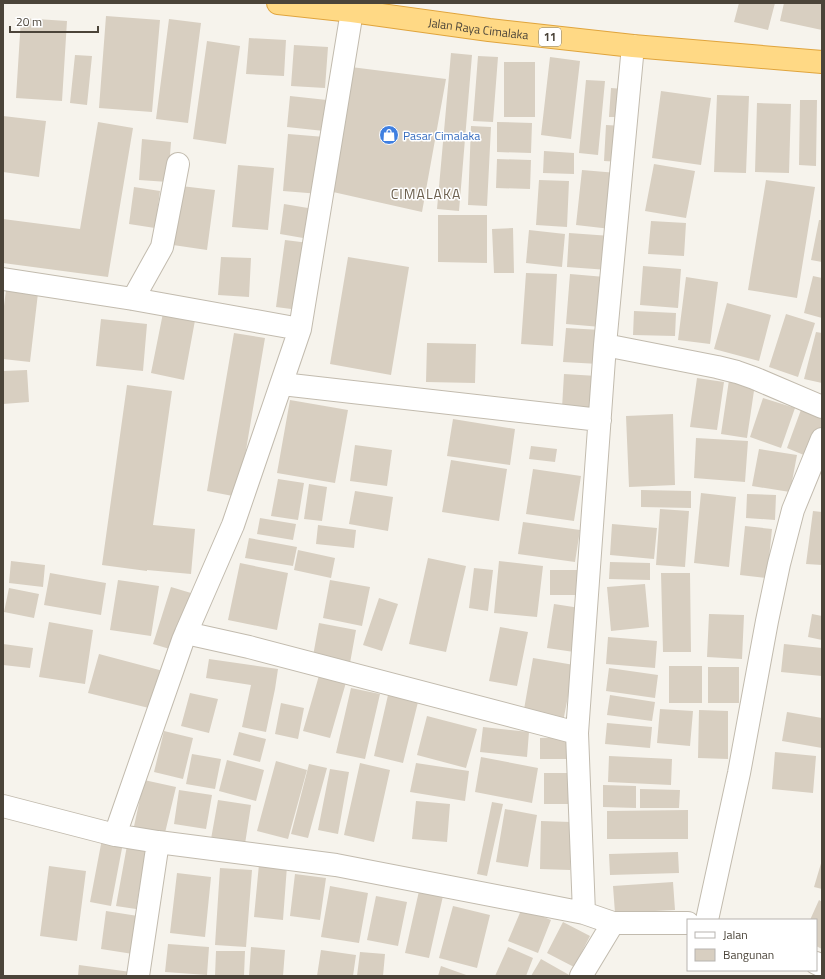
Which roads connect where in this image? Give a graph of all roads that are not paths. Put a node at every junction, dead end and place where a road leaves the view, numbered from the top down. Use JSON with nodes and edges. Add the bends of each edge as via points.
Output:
{"nodes":[{"id":1,"x":278,"y":3,"type":"edge"},
{"id":2,"x":352,"y":11,"type":"junction"},
{"id":3,"x":633,"y":46,"type":"junction"},
{"id":4,"x":822,"y":62,"type":"edge"},
{"id":5,"x":178,"y":164,"type":"dead end"},
{"id":6,"x":3,"y":278,"type":"edge"},
{"id":7,"x":133,"y":299,"type":"junction"},
{"id":8,"x":300,"y":329,"type":"junction"},
{"id":9,"x":605,"y":345,"type":"junction"},
{"id":10,"x":282,"y":384,"type":"junction"},
{"id":11,"x":822,"y":407,"type":"edge"},
{"id":12,"x":600,"y":420,"type":"junction"},
{"id":13,"x":822,"y":439,"type":"edge"},
{"id":14,"x":186,"y":633,"type":"junction"},
{"id":15,"x":577,"y":733,"type":"junction"},
{"id":16,"x":3,"y":806,"type":"edge"},
{"id":17,"x":114,"y":835,"type":"junction"},
{"id":18,"x":158,"y":842,"type":"junction"},
{"id":19,"x":584,"y":913,"type":"junction"},
{"id":20,"x":707,"y":919,"type":"edge"},
{"id":21,"x":613,"y":923,"type":"junction"},
{"id":22,"x":687,"y":923,"type":"edge"},
{"id":23,"x":138,"y":976,"type":"edge"},
{"id":24,"x":581,"y":976,"type":"edge"}],
"edges":[{"from":1,"to":2,"type":"highway","name":"Jalan Raya Cimalaka","number":"11"},
{"from":2,"to":3,"type":"highway","name":"Jalan Raya Cimalaka","number":"11"},
{"from":2,"to":8,"type":"street"},
{"from":3,"to":4,"type":"highway","name":"Jalan Raya Cimalaka","number":"11"},
{"from":3,"to":9,"type":"street"},
{"from":5,"to":7,"type":"street","via":[[162,247]]},
{"from":6,"to":7,"type":"street"},
{"from":7,"to":8,"type":"street"},
{"from":8,"to":10,"type":"street"},
{"from":9,"to":11,"type":"street","via":[[737,372]]},
{"from":9,"to":12,"type":"street"},
{"from":10,"to":12,"type":"street"},
{"from":10,"to":14,"type":"street","via":[[233,525]]},
{"from":12,"to":15,"type":"street"},
{"from":13,"to":20,"type":"street","via":[[793,510],[779,564],[739,773]]},
{"from":14,"to":15,"type":"street"},
{"from":14,"to":17,"type":"street"},
{"from":15,"to":19,"type":"street"},
{"from":16,"to":17,"type":"street"},
{"from":17,"to":18,"type":"street"},
{"from":18,"to":19,"type":"street","via":[[336,864]]},
{"from":18,"to":23,"type":"street"},
{"from":19,"to":21,"type":"street"},
{"from":21,"to":22,"type":"street"},
{"from":21,"to":24,"type":"street"}]}
